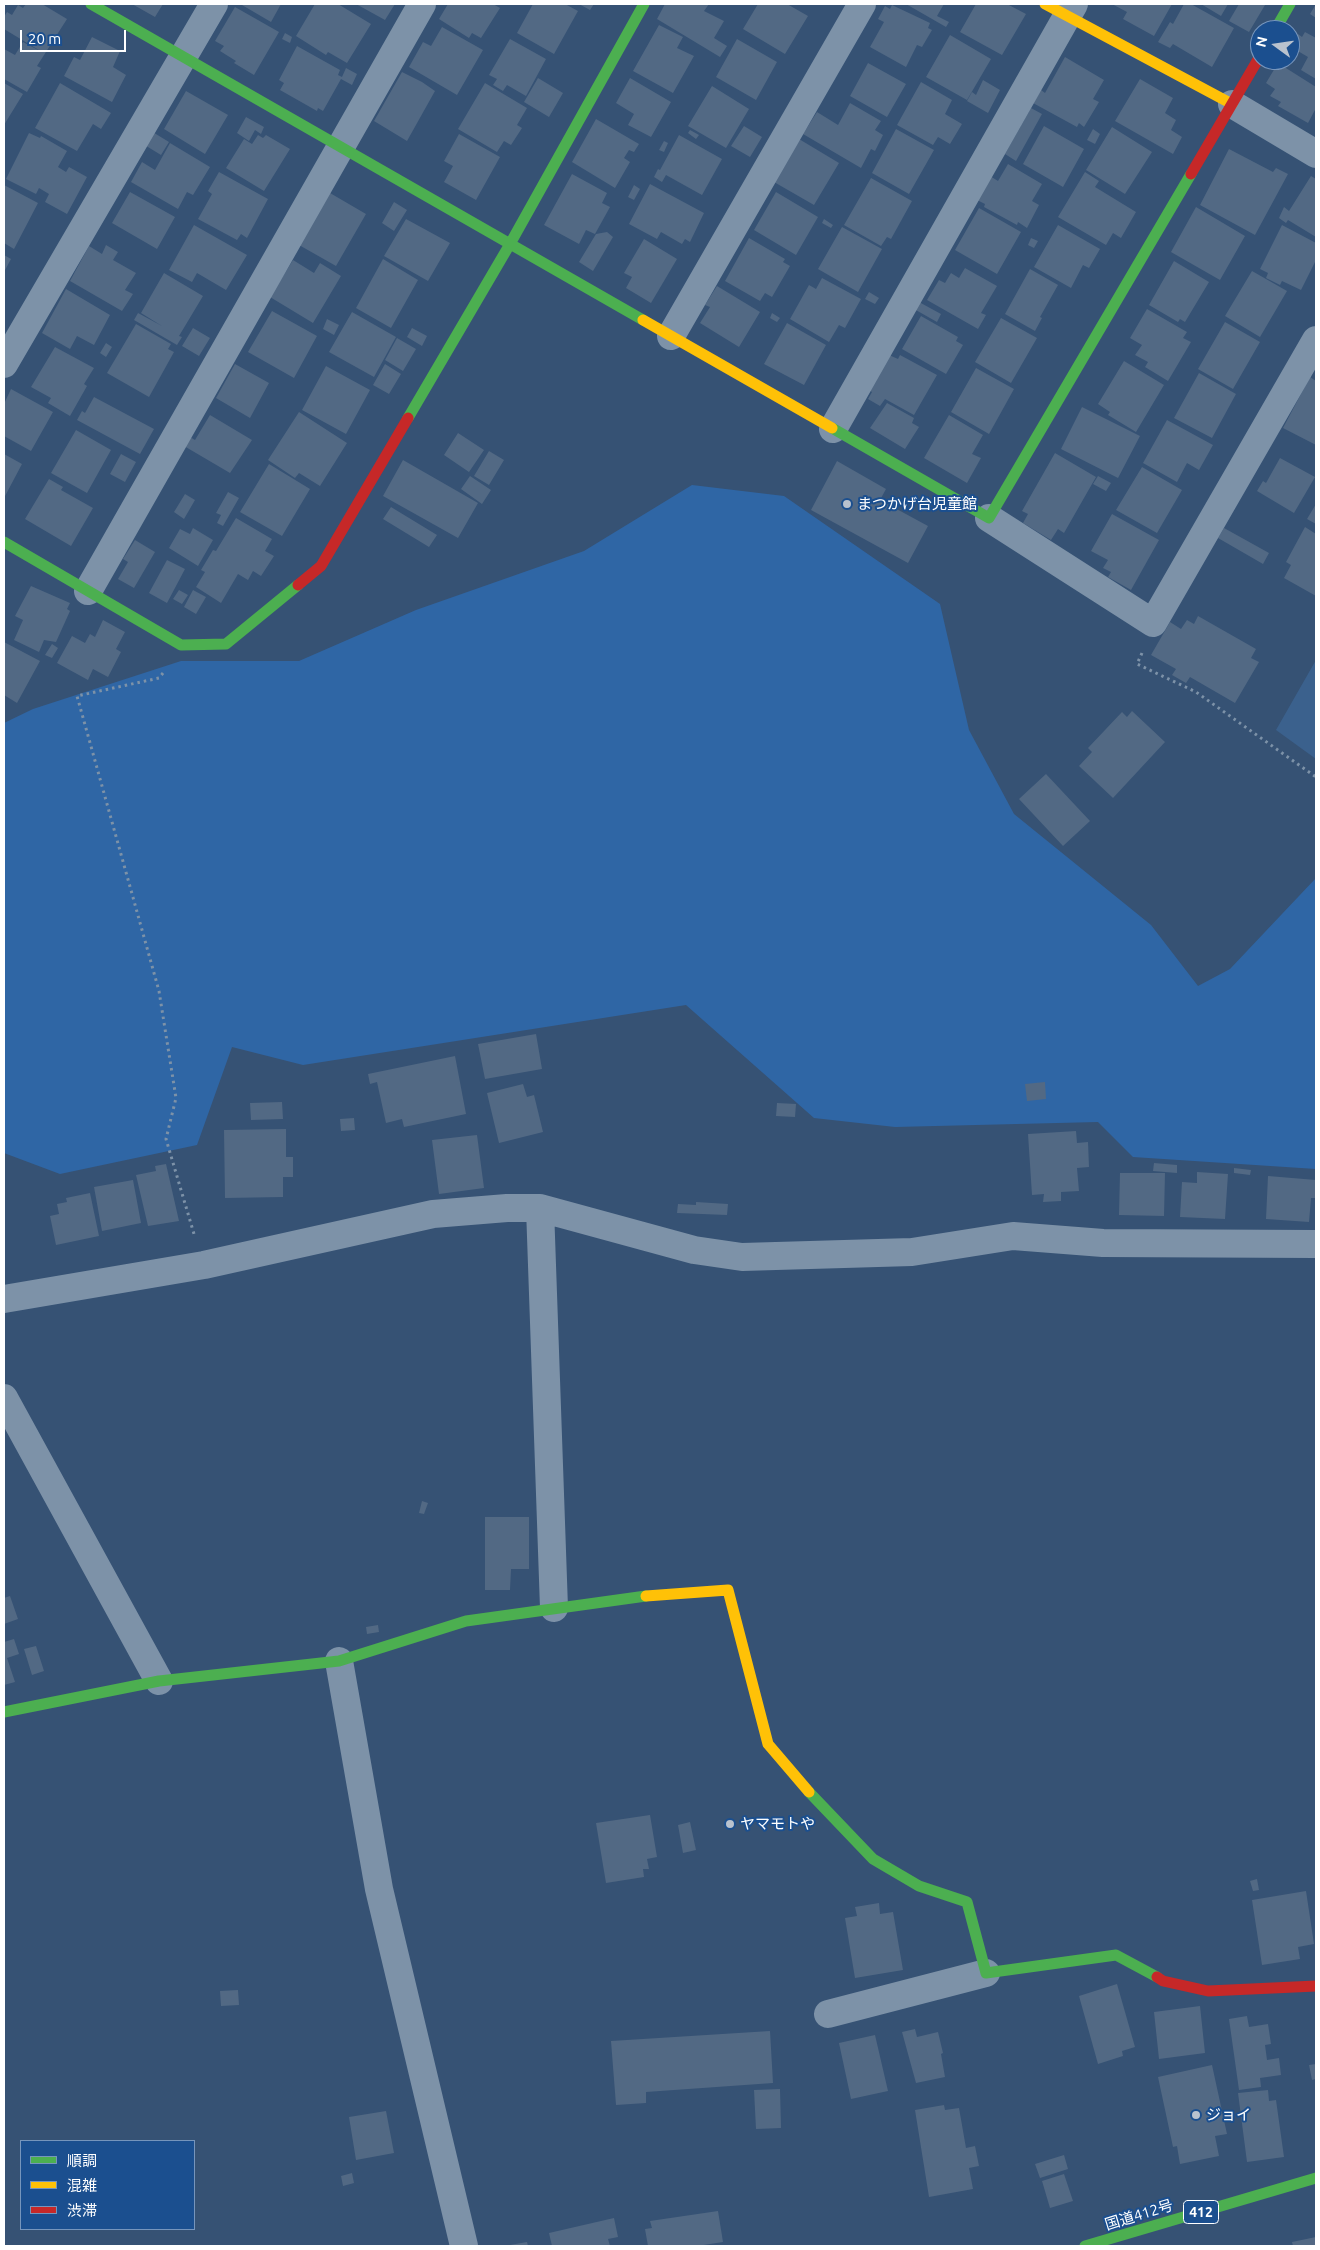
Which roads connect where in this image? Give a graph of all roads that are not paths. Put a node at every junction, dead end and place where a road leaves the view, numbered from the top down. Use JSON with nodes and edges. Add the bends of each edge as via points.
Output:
{"nodes":[{"id":1,"x":91,"y":4,"type":"edge"},
{"id":2,"x":214,"y":4,"type":"edge"},
{"id":3,"x":422,"y":4,"type":"edge"},
{"id":4,"x":644,"y":4,"type":"edge"},
{"id":5,"x":862,"y":4,"type":"edge"},
{"id":6,"x":1290,"y":4,"type":"edge"},
{"id":7,"x":1062,"y":8,"type":"edge"},
{"id":8,"x":1281,"y":20,"type":"edge"},
{"id":9,"x":184,"y":57,"type":"junction"},
{"id":10,"x":1252,"y":70,"type":"edge"},
{"id":11,"x":1232,"y":104,"type":"junction"},
{"id":12,"x":340,"y":146,"type":"junction"},
{"id":13,"x":1316,"y":154,"type":"edge"},
{"id":14,"x":510,"y":244,"type":"junction"},
{"id":15,"x":671,"y":336,"type":"junction"},
{"id":16,"x":1316,"y":340,"type":"edge"},
{"id":17,"x":4,"y":364,"type":"edge"},
{"id":18,"x":833,"y":429,"type":"junction"},
{"id":19,"x":989,"y":518,"type":"junction"},
{"id":20,"x":4,"y":542,"type":"edge"},
{"id":21,"x":88,"y":591,"type":"junction"},
{"id":22,"x":540,"y":1208,"type":"junction"},
{"id":23,"x":1316,"y":1244,"type":"edge"},
{"id":24,"x":4,"y":1299,"type":"edge"},
{"id":25,"x":4,"y":1398,"type":"edge"},
{"id":26,"x":554,"y":1608,"type":"junction"},
{"id":27,"x":339,"y":1661,"type":"junction"},
{"id":28,"x":159,"y":1681,"type":"junction"},
{"id":29,"x":4,"y":1712,"type":"edge"},
{"id":30,"x":986,"y":1973,"type":"junction"},
{"id":31,"x":1316,"y":1986,"type":"edge"},
{"id":32,"x":828,"y":2014,"type":"dead end"},
{"id":33,"x":1316,"y":2178,"type":"edge"},
{"id":34,"x":464,"y":2246,"type":"edge"},
{"id":35,"x":1085,"y":2246,"type":"edge"}],
"edges":[{"from":1,"to":9,"type":"main road"},
{"from":2,"to":9,"type":"street"},
{"from":3,"to":12,"type":"street"},
{"from":4,"to":14,"type":"main road"},
{"from":5,"to":15,"type":"street"},
{"from":6,"to":8,"type":"main road"},
{"from":7,"to":11,"type":"main road"},
{"from":7,"to":18,"type":"street"},
{"from":9,"to":12,"type":"main road"},
{"from":9,"to":17,"type":"street"},
{"from":10,"to":11,"type":"main road"},
{"from":11,"to":13,"type":"street"},
{"from":11,"to":19,"type":"main road"},
{"from":12,"to":14,"type":"main road"},
{"from":12,"to":21,"type":"street"},
{"from":14,"to":15,"type":"main road"},
{"from":14,"to":21,"type":"main road","via":[[321,566],[226,644],[181,645]]},
{"from":15,"to":18,"type":"main road"},
{"from":16,"to":19,"type":"street","via":[[1153,623]]},
{"from":18,"to":19,"type":"main road"},
{"from":20,"to":21,"type":"main road"},
{"from":22,"to":23,"type":"street","via":[[694,1250],[742,1257],[912,1252],[1013,1236],[1103,1243]]},
{"from":22,"to":24,"type":"street","via":[[433,1214],[204,1265]]},
{"from":22,"to":26,"type":"street"},
{"from":25,"to":28,"type":"street"},
{"from":26,"to":27,"type":"main road","via":[[466,1621]]},
{"from":26,"to":30,"type":"main road","via":[[641,1596],[728,1590],[768,1744],[873,1859],[918,1886],[967,1902]]},
{"from":27,"to":28,"type":"main road"},
{"from":27,"to":34,"type":"street","via":[[378,1889]]},
{"from":28,"to":29,"type":"main road"},
{"from":30,"to":31,"type":"main road","via":[[1116,1954],[1163,1981],[1208,1991]]},
{"from":30,"to":32,"type":"street"},
{"from":33,"to":35,"type":"main road","name":"国道412号","number":"412"}]}
